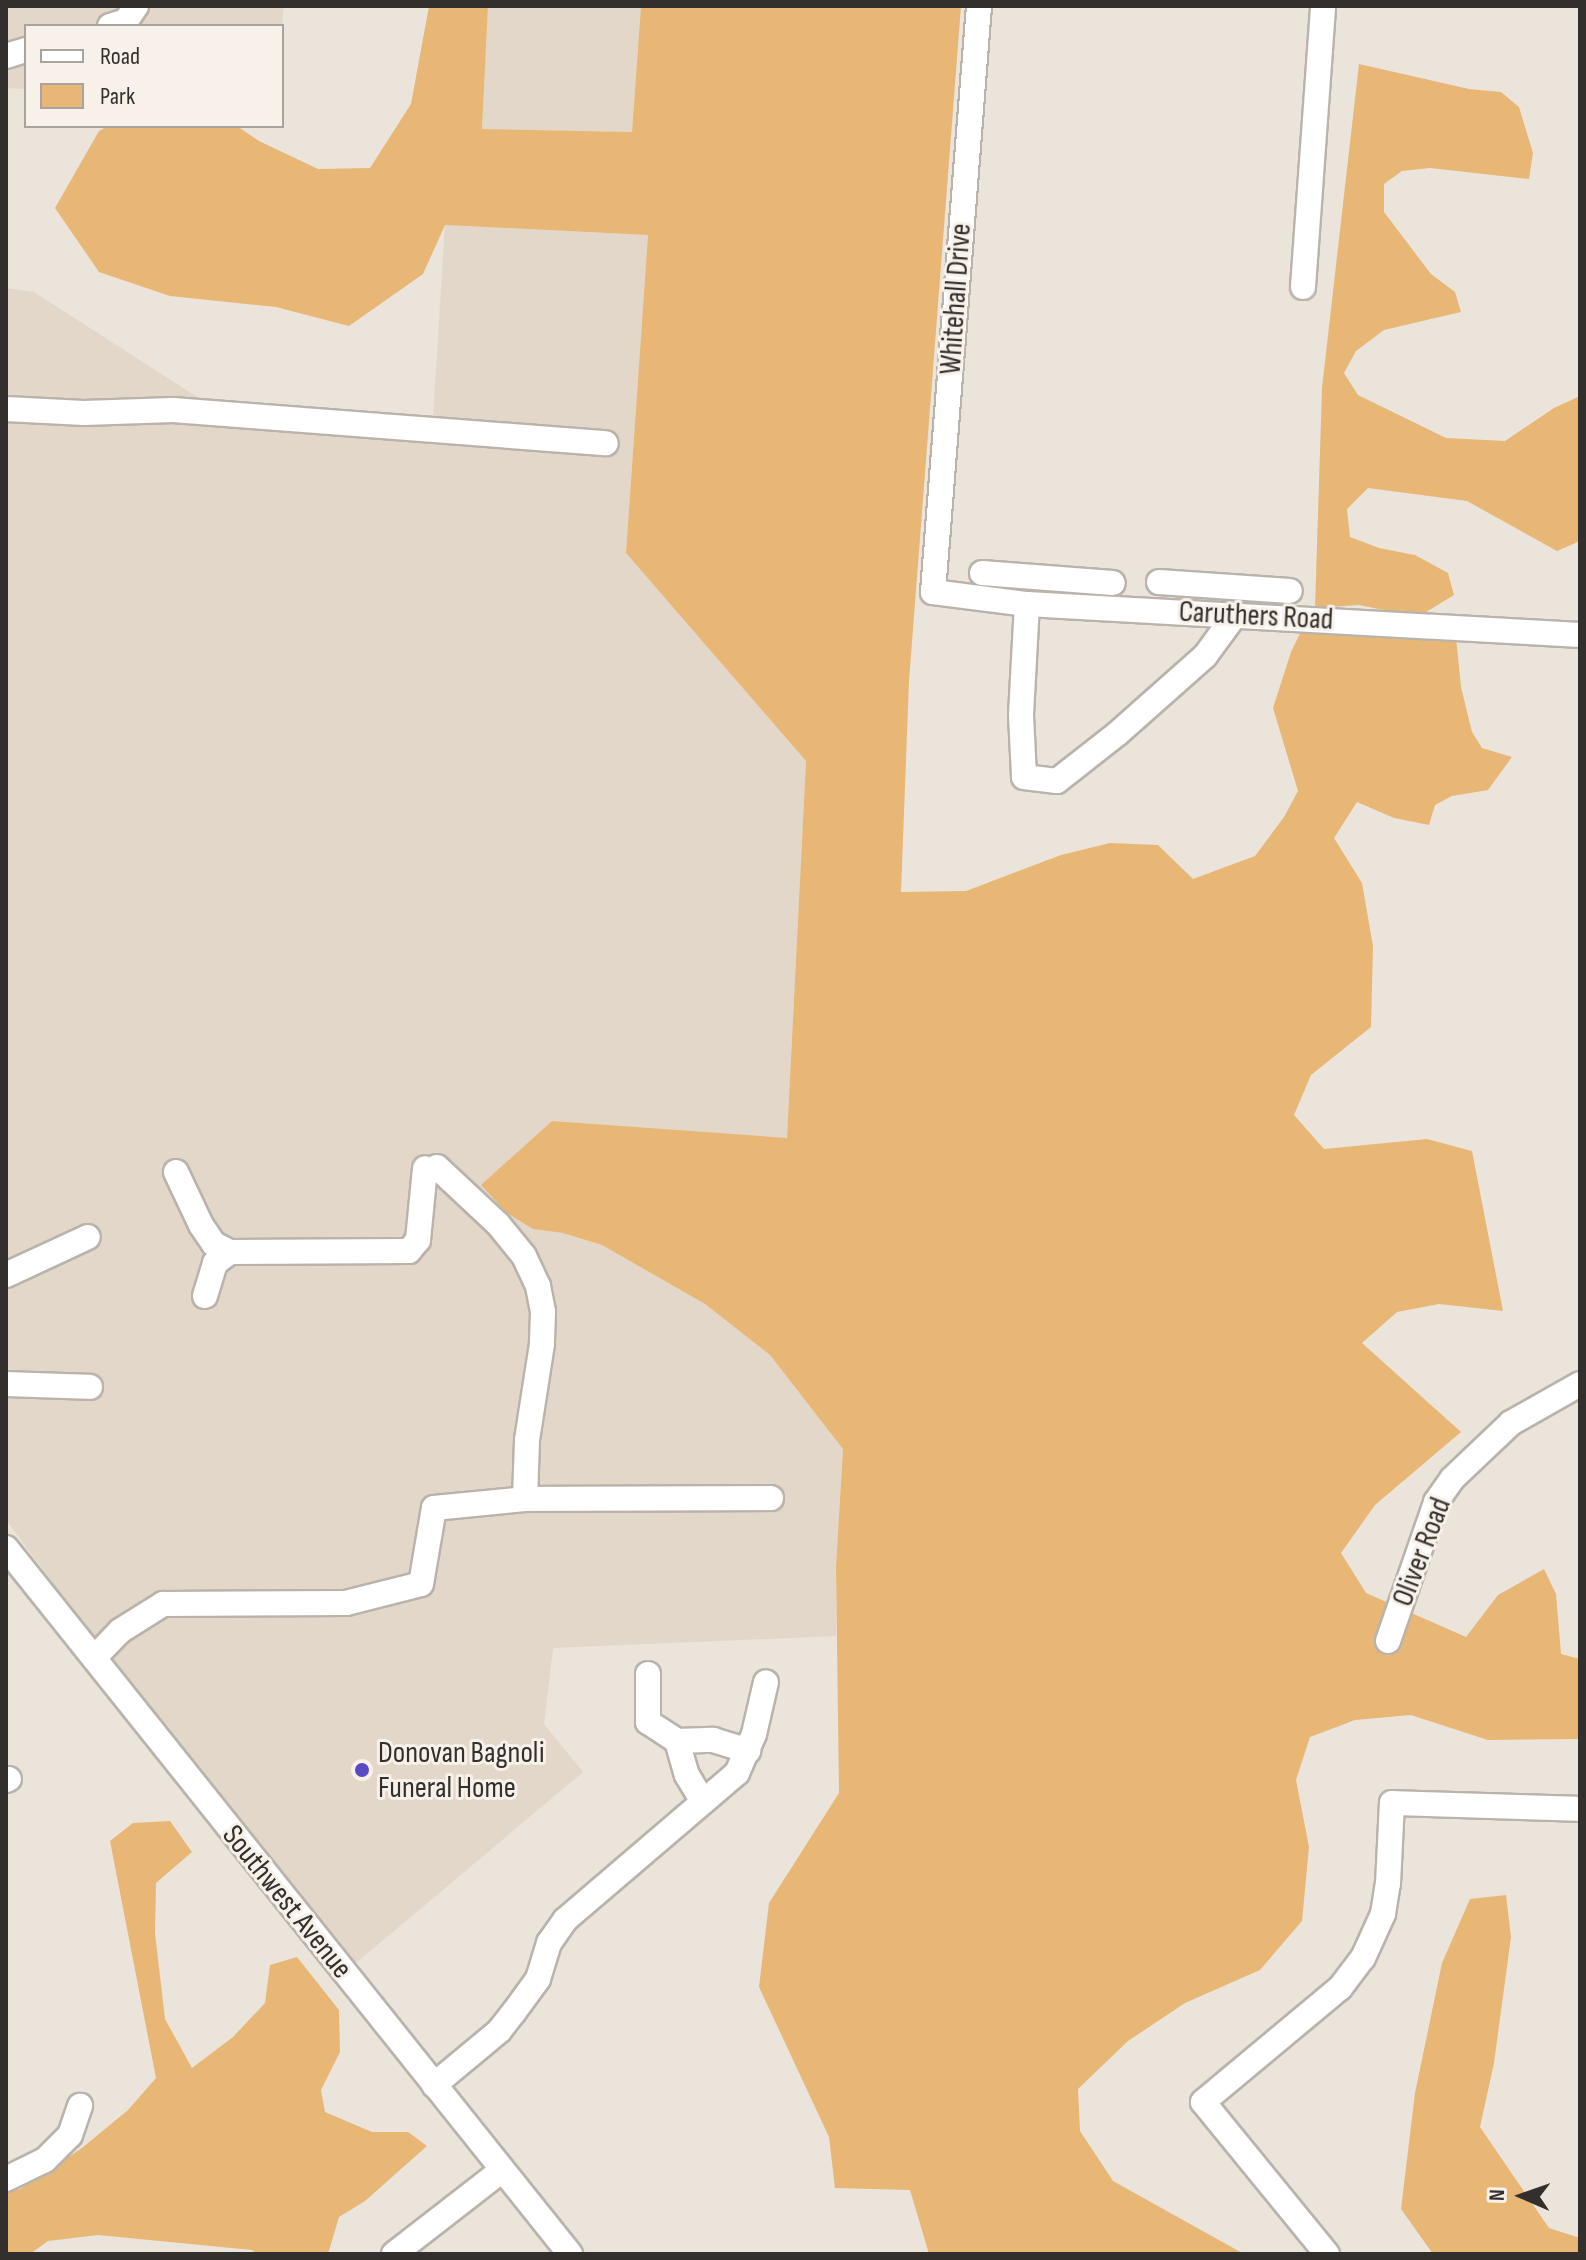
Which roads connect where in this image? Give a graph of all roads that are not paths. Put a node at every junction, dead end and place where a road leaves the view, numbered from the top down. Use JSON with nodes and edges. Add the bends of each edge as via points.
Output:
{"nodes":[{"id":1,"x":136,"y":6,"type":"edge"},
{"id":2,"x":979,"y":6,"type":"edge"},
{"id":3,"x":1323,"y":6,"type":"edge"},
{"id":4,"x":116,"y":24,"type":"edge"},
{"id":5,"x":1303,"y":287,"type":"dead end"},
{"id":6,"x":6,"y":409,"type":"edge"},
{"id":7,"x":606,"y":443,"type":"dead end"},
{"id":8,"x":982,"y":573,"type":"dead end"},
{"id":9,"x":1053,"y":578,"type":"junction"},
{"id":10,"x":1159,"y":582,"type":"dead end"},
{"id":11,"x":1113,"y":583,"type":"dead end"},
{"id":12,"x":1231,"y":587,"type":"junction"},
{"id":13,"x":1290,"y":591,"type":"dead end"},
{"id":14,"x":933,"y":592,"type":"joint"},
{"id":15,"x":1039,"y":605,"type":"junction"},
{"id":16,"x":1232,"y":615,"type":"junction"},
{"id":17,"x":1580,"y":635,"type":"edge"},
{"id":18,"x":176,"y":1172,"type":"dead end"},
{"id":19,"x":88,"y":1237,"type":"dead end"},
{"id":20,"x":230,"y":1252,"type":"junction"},
{"id":21,"x":6,"y":1275,"type":"edge"},
{"id":22,"x":205,"y":1296,"type":"dead end"},
{"id":23,"x":6,"y":1384,"type":"edge"},
{"id":24,"x":1580,"y":1384,"type":"edge"},
{"id":25,"x":90,"y":1387,"type":"dead end"},
{"id":26,"x":771,"y":1498,"type":"dead end"},
{"id":27,"x":525,"y":1499,"type":"junction"},
{"id":28,"x":6,"y":1548,"type":"edge"},
{"id":29,"x":15,"y":1579,"type":"edge"},
{"id":30,"x":1388,"y":1641,"type":"dead end"},
{"id":31,"x":94,"y":1658,"type":"junction"},
{"id":32,"x":648,"y":1674,"type":"dead end"},
{"id":33,"x":766,"y":1682,"type":"dead end"},
{"id":34,"x":677,"y":1741,"type":"junction"},
{"id":35,"x":748,"y":1751,"type":"junction"},
{"id":36,"x":703,"y":1802,"type":"junction"},
{"id":37,"x":1580,"y":1809,"type":"edge"},
{"id":38,"x":434,"y":2085,"type":"junction"},
{"id":39,"x":80,"y":2106,"type":"dead end"},
{"id":40,"x":501,"y":2171,"type":"junction"},
{"id":41,"x":6,"y":2179,"type":"edge"},
{"id":42,"x":394,"y":2254,"type":"edge"},
{"id":43,"x":570,"y":2254,"type":"edge"},
{"id":44,"x":1327,"y":2254,"type":"edge"}],
"edges":[{"from":1,"to":4,"type":"street","via":[[126,21]]},
{"from":2,"to":14,"type":"street","name":"Whitehall Drive"},
{"from":3,"to":5,"type":"street"},
{"from":6,"to":7,"type":"street","via":[[173,410]]},
{"from":8,"to":9,"type":"street"},
{"from":9,"to":11,"type":"street"},
{"from":9,"to":15,"type":"street"},
{"from":10,"to":12,"type":"street"},
{"from":12,"to":13,"type":"street"},
{"from":12,"to":16,"type":"street"},
{"from":14,"to":15,"type":"street","name":"Caruthers Road"},
{"from":15,"to":16,"type":"street","name":"Caruthers Road"},
{"from":15,"to":16,"type":"street","via":[[1021,715],[1024,777],[1057,781],[1205,656]]},
{"from":16,"to":17,"type":"street","name":"Caruthers Road"},
{"from":18,"to":20,"type":"street","via":[[201,1225],[214,1244]]},
{"from":19,"to":21,"type":"street"},
{"from":20,"to":22,"type":"street","via":[[215,1263]]},
{"from":20,"to":27,"type":"street","via":[[409,1251],[418,1240],[431,1168],[498,1224],[524,1256],[543,1312],[525,1455]]},
{"from":23,"to":25,"type":"street"},
{"from":24,"to":30,"type":"street","name":"Oliver Road","via":[[1511,1423],[1452,1479],[1436,1502]]},
{"from":26,"to":27,"type":"street"},
{"from":27,"to":31,"type":"street","via":[[434,1508],[421,1584],[346,1603],[163,1604],[120,1631]]},
{"from":28,"to":29,"type":"street","name":"Southwest Avenue"},
{"from":29,"to":31,"type":"street","name":"Southwest Avenue"},
{"from":31,"to":38,"type":"street","name":"Southwest Avenue"},
{"from":32,"to":34,"type":"street","via":[[648,1722]]},
{"from":33,"to":35,"type":"street"},
{"from":34,"to":35,"type":"street","via":[[713,1740]]},
{"from":34,"to":36,"type":"street","via":[[687,1775]]},
{"from":35,"to":36,"type":"street","via":[[737,1773]]},
{"from":36,"to":38,"type":"street","via":[[565,1920],[549,1943],[538,1979],[499,2031]]},
{"from":37,"to":44,"type":"street","via":[[1392,1803],[1383,1914],[1363,1958],[1340,1988],[1203,2102]]},
{"from":38,"to":40,"type":"street","name":"Southwest Avenue"},
{"from":39,"to":41,"type":"street","via":[[70,2135],[45,2160]]},
{"from":40,"to":42,"type":"street"},
{"from":40,"to":43,"type":"street","name":"Southwest Avenue"}]}
